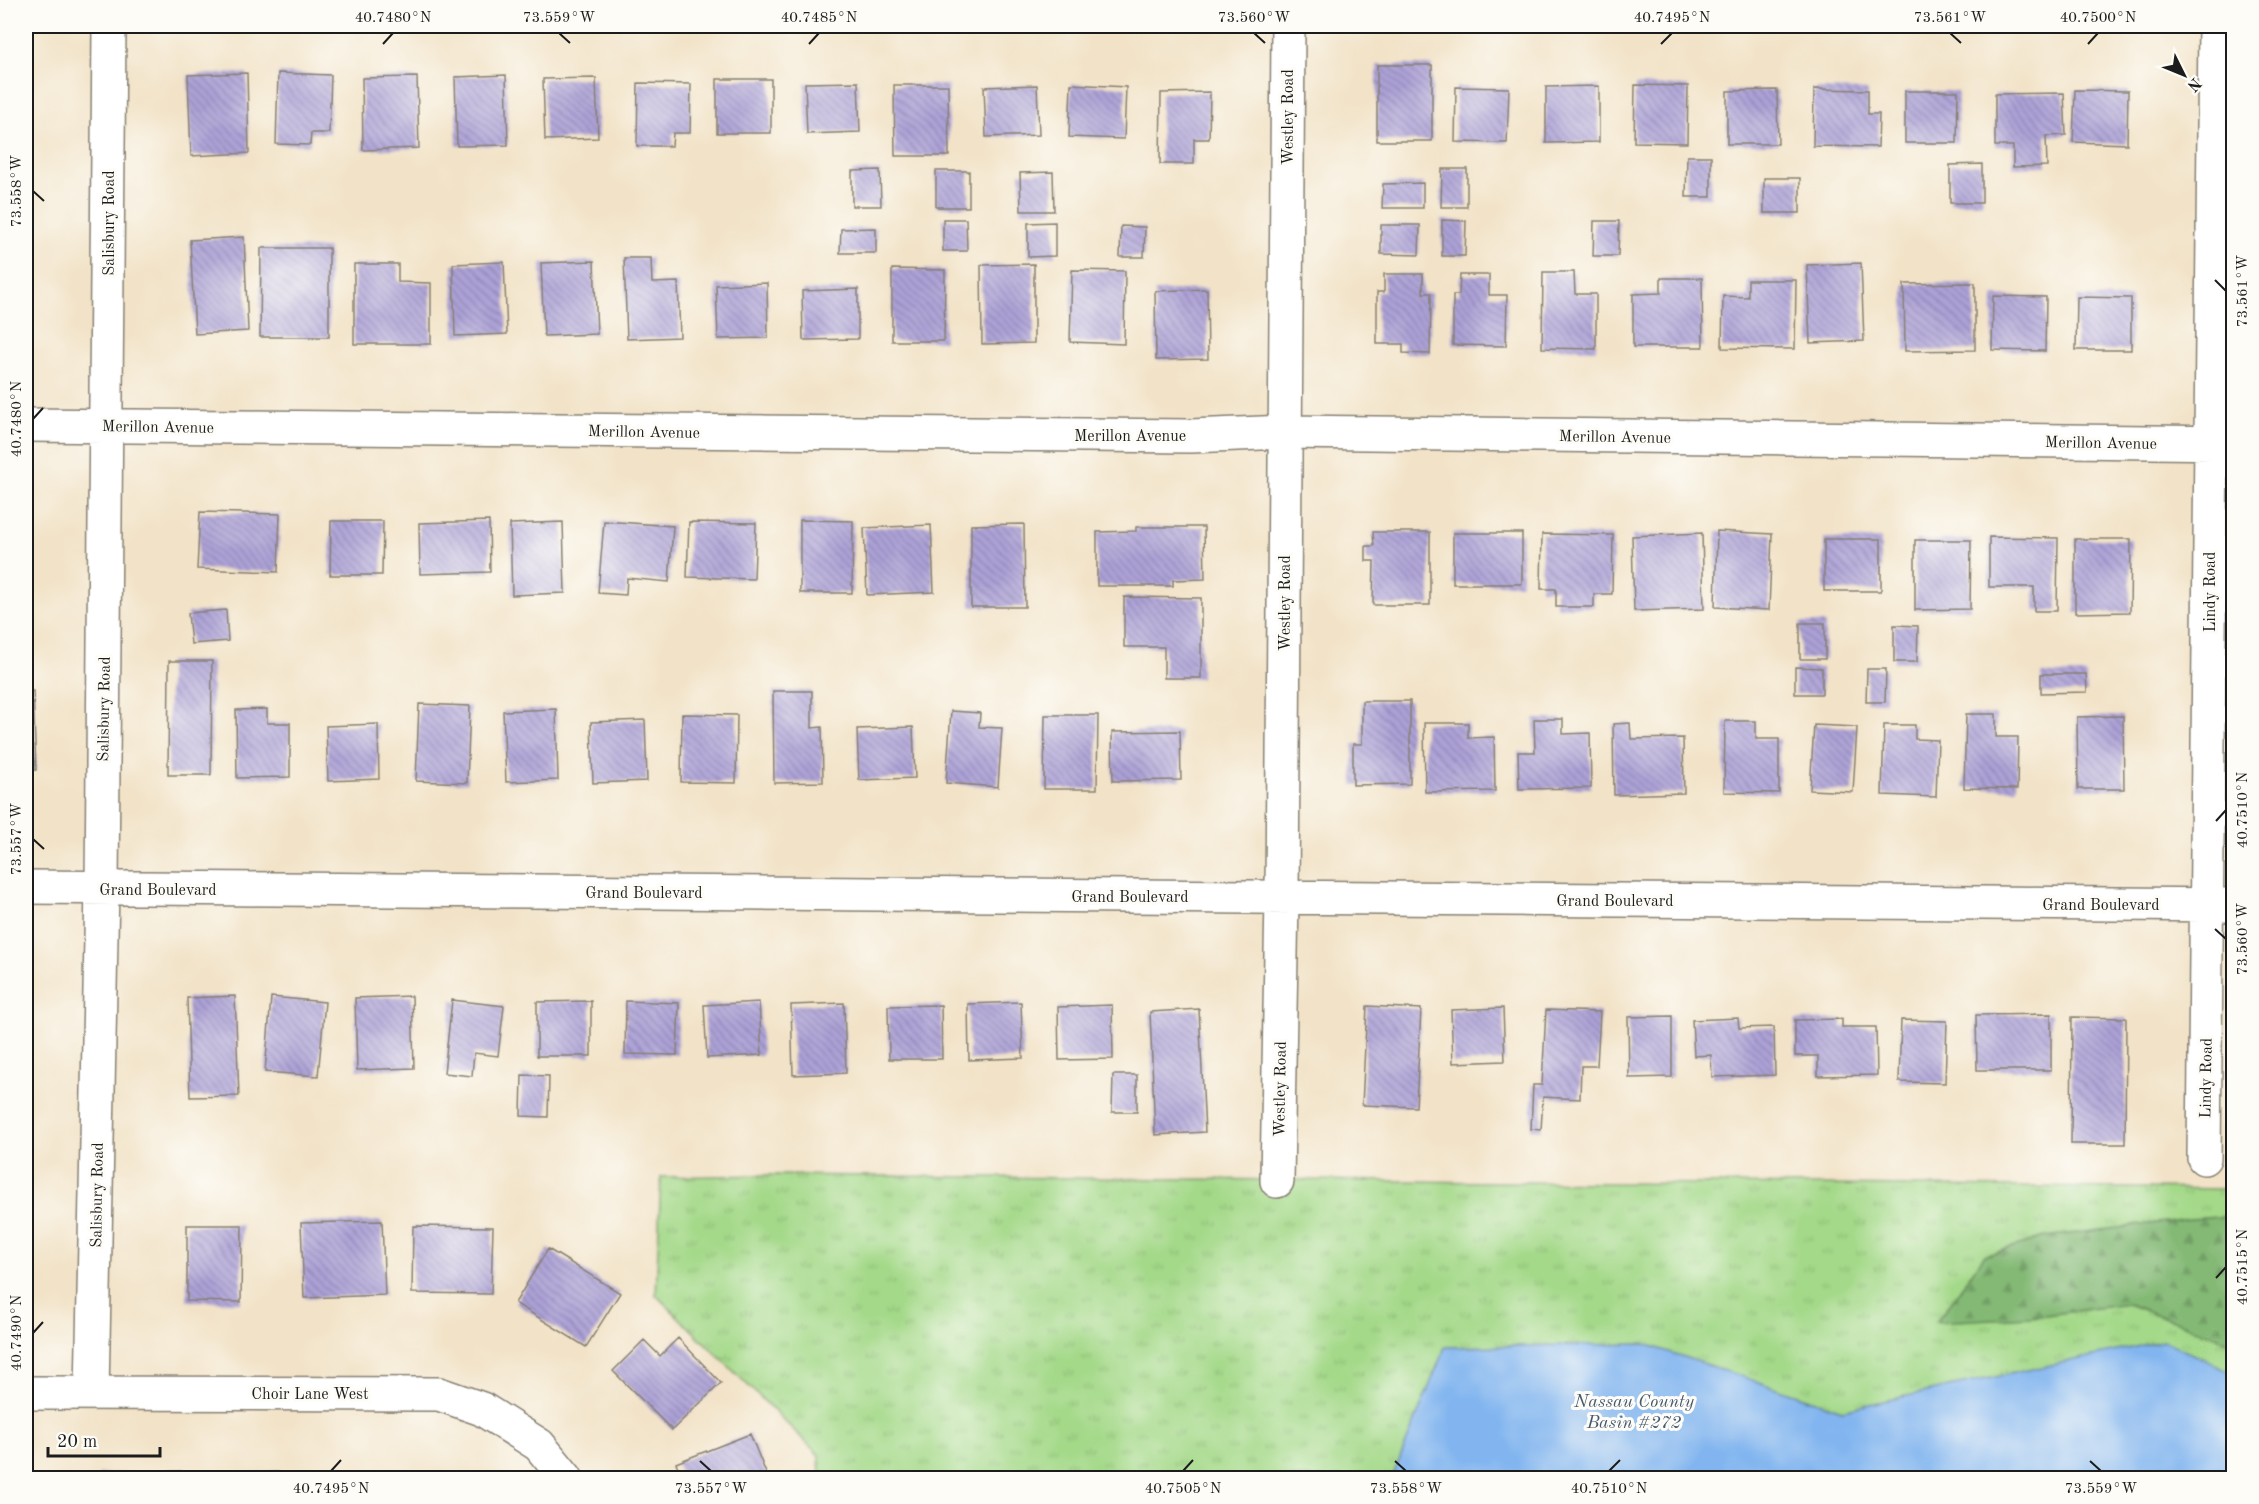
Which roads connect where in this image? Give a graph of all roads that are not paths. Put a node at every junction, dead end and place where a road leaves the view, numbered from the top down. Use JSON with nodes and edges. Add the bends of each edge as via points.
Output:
{"nodes":[{"id":1,"x":109,"y":26,"type":"edge"},
{"id":2,"x":1288,"y":26,"type":"edge"},
{"id":3,"x":2215,"y":26,"type":"edge"},
{"id":4,"x":26,"y":425,"type":"edge"},
{"id":5,"x":106,"y":425,"type":"junction"},
{"id":6,"x":1285,"y":432,"type":"junction"},
{"id":7,"x":2222,"y":443,"type":"edge"},
{"id":8,"x":26,"y":888,"type":"edge"},
{"id":9,"x":102,"y":888,"type":"junction"},
{"id":10,"x":1282,"y":897,"type":"junction"},
{"id":11,"x":2220,"y":905,"type":"edge"},
{"id":12,"x":2205,"y":1158,"type":"dead end"},
{"id":13,"x":1277,"y":1180,"type":"dead end"},
{"id":14,"x":26,"y":1393,"type":"edge"},
{"id":15,"x":92,"y":1393,"type":"junction"},
{"id":16,"x":566,"y":1479,"type":"edge"}],
"edges":[{"from":1,"to":5,"type":"street","name":"Salisbury Road"},
{"from":2,"to":6,"type":"street","name":"Westley Road"},
{"from":3,"to":7,"type":"street","name":"Lindy Road"},
{"from":4,"to":5,"type":"street","name":"Merillon Avenue"},
{"from":5,"to":6,"type":"street","name":"Merillon Avenue","via":[[1179,436]]},
{"from":5,"to":9,"type":"street","name":"Salisbury Road"},
{"from":6,"to":7,"type":"street","name":"Merillon Avenue"},
{"from":6,"to":10,"type":"street","name":"Westley Road"},
{"from":7,"to":11,"type":"street","name":"Lindy Road"},
{"from":8,"to":9,"type":"street","name":"Grand Boulevard"},
{"from":9,"to":10,"type":"street","name":"Grand Boulevard"},
{"from":9,"to":15,"type":"street","name":"Salisbury Road"},
{"from":10,"to":11,"type":"street","name":"Grand Boulevard"},
{"from":10,"to":13,"type":"street","name":"Westley Road"},
{"from":11,"to":12,"type":"street","name":"Lindy Road"},
{"from":14,"to":15,"type":"street","name":"Choir Lane West"},
{"from":15,"to":16,"type":"street","name":"Choir Lane West","via":[[439,1394],[482,1408],[539,1445]]}]}
